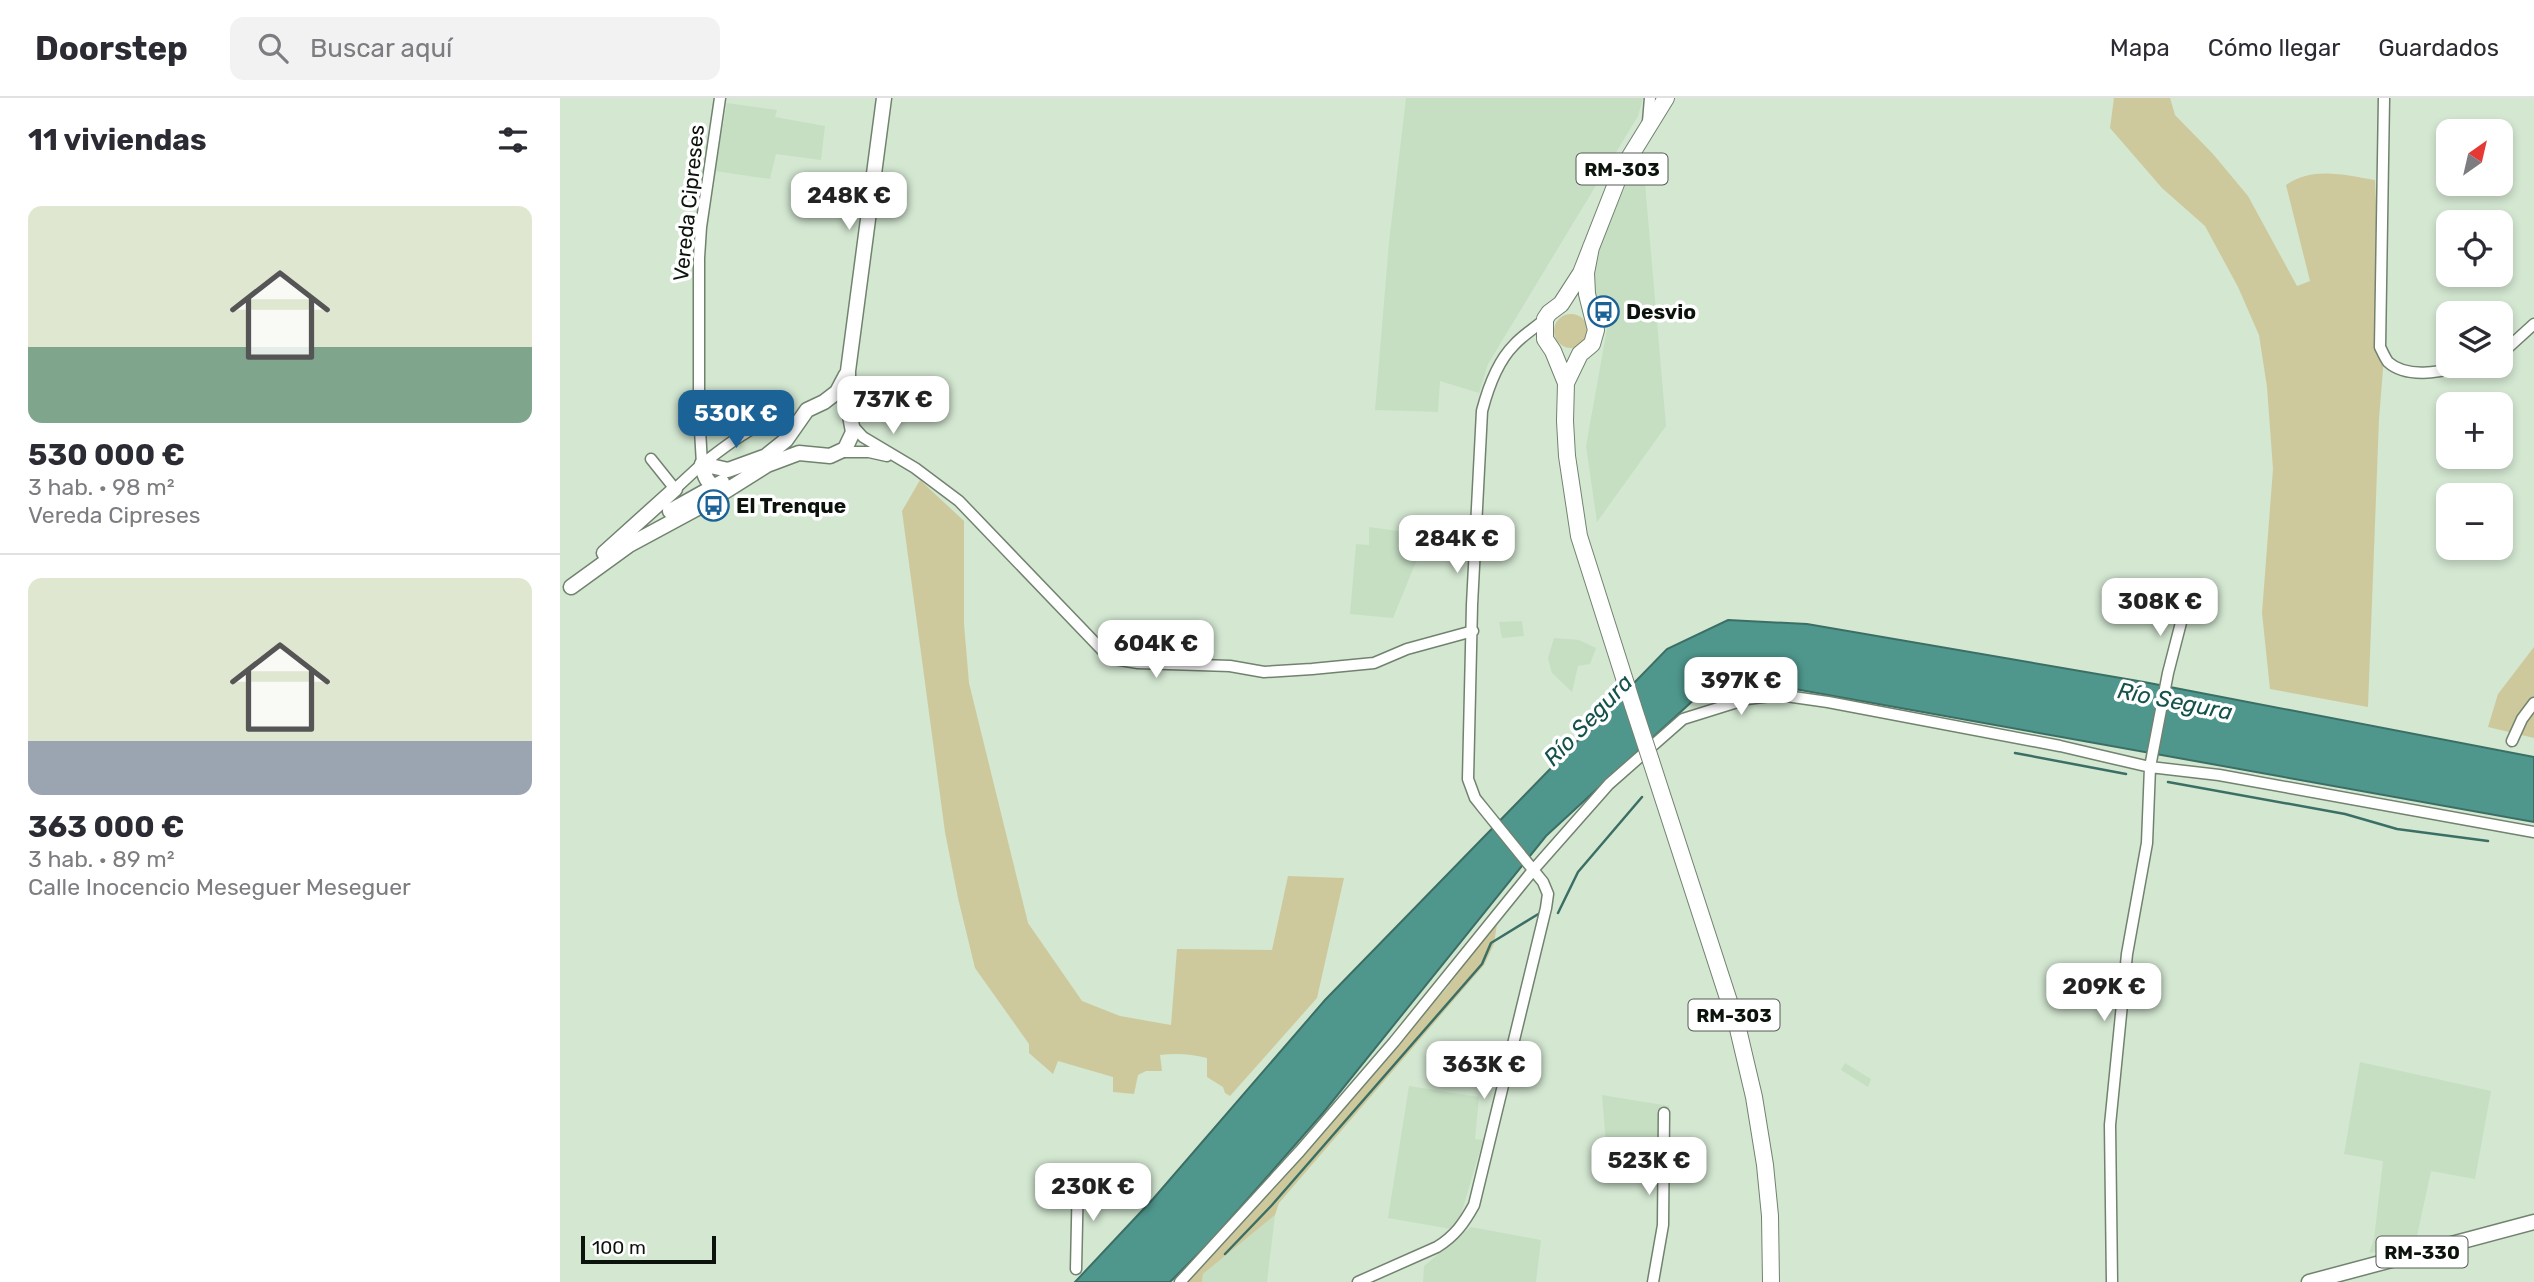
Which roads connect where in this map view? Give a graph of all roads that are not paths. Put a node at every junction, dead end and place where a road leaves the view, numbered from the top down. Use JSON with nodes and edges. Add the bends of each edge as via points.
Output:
{"nodes":[{"id":1,"x":720,"y":98,"type":"edge"},
{"id":2,"x":884,"y":98,"type":"edge"},
{"id":3,"x":1650,"y":98,"type":"edge"},
{"id":4,"x":1666,"y":98,"type":"edge"},
{"id":5,"x":2384,"y":98,"type":"edge"},
{"id":6,"x":1647,"y":128,"type":"junction"},
{"id":7,"x":1591,"y":247,"type":"junction"},
{"id":8,"x":1561,"y":304,"type":"junction"},
{"id":9,"x":1591,"y":314,"type":"junction"},
{"id":10,"x":1545,"y":319,"type":"junction"},
{"id":11,"x":2534,"y":324,"type":"edge"},
{"id":12,"x":1520,"y":339,"type":"junction"},
{"id":13,"x":2513,"y":343,"type":"edge"},
{"id":14,"x":1550,"y":348,"type":"junction"},
{"id":15,"x":1580,"y":354,"type":"junction"},
{"id":16,"x":848,"y":371,"type":"junction"},
{"id":17,"x":2436,"y":371,"type":"edge"},
{"id":18,"x":1566,"y":383,"type":"junction"},
{"id":19,"x":824,"y":402,"type":"junction"},
{"id":20,"x":794,"y":419,"type":"junction"},
{"id":21,"x":851,"y":420,"type":"junction"},
{"id":22,"x":840,"y":452,"type":"junction"},
{"id":23,"x":815,"y":454,"type":"junction"},
{"id":24,"x":770,"y":455,"type":"junction"},
{"id":25,"x":651,"y":459,"type":"dead end"},
{"id":26,"x":702,"y":464,"type":"junction"},
{"id":27,"x":915,"y":468,"type":"junction"},
{"id":28,"x":754,"y":473,"type":"junction"},
{"id":29,"x":714,"y":487,"type":"junction"},
{"id":30,"x":675,"y":489,"type":"junction"},
{"id":31,"x":604,"y":553,"type":"junction"},
{"id":32,"x":566,"y":592,"type":"edge"},
{"id":33,"x":2184,"y":611,"type":"dead end"},
{"id":34,"x":1473,"y":631,"type":"junction"},
{"id":35,"x":2534,"y":704,"type":"edge"},
{"id":36,"x":2512,"y":741,"type":"dead end"},
{"id":37,"x":2150,"y":767,"type":"junction"},
{"id":38,"x":2534,"y":832,"type":"edge"},
{"id":39,"x":1534,"y":869,"type":"junction"},
{"id":40,"x":1664,"y":1113,"type":"dead end"},
{"id":41,"x":1078,"y":1176,"type":"dead end"},
{"id":42,"x":2534,"y":1222,"type":"edge"},
{"id":43,"x":1076,"y":1269,"type":"dead end"},
{"id":44,"x":1770,"y":1281,"type":"edge"},
{"id":45,"x":1180,"y":1282,"type":"edge"},
{"id":46,"x":1358,"y":1282,"type":"edge"},
{"id":47,"x":1653,"y":1282,"type":"edge"},
{"id":48,"x":2112,"y":1282,"type":"edge"},
{"id":49,"x":2309,"y":1282,"type":"edge"}],
"edges":[{"from":1,"to":26,"type":"street","name":"Vereda Cipreses","via":[[699,258]]},
{"from":2,"to":16,"type":"main road"},
{"from":3,"to":6,"type":"street"},
{"from":4,"to":6,"type":"highway","number":"RM-303"},
{"from":5,"to":17,"type":"street","via":[[2379,347],[2388,362],[2409,372]]},
{"from":6,"to":7,"type":"highway","number":"RM-303","via":[[1621,171]]},
{"from":7,"to":8,"type":"highway","number":"RM-303"},
{"from":7,"to":9,"type":"highway","number":"RM-303","via":[[1586,273]]},
{"from":8,"to":9,"type":"highway","via":[[1577,304]]},
{"from":8,"to":10,"type":"highway","number":"RM-303"},
{"from":9,"to":15,"type":"highway","number":"RM-303","via":[[1595,337]]},
{"from":10,"to":12,"type":"street"},
{"from":10,"to":14,"type":"highway","number":"RM-303","via":[[1543,332]]},
{"from":11,"to":13,"type":"street"},
{"from":12,"to":14,"type":"street"},
{"from":12,"to":34,"type":"street","via":[[1495,373],[1482,411]]},
{"from":14,"to":15,"type":"highway","via":[[1566,356]]},
{"from":14,"to":18,"type":"highway","number":"RM-303"},
{"from":15,"to":18,"type":"highway","number":"RM-303"},
{"from":16,"to":19,"type":"main road","via":[[837,392]]},
{"from":16,"to":21,"type":"main road"},
{"from":18,"to":44,"type":"highway","number":"RM-303","bridge":true,"via":[[1567,456],[1579,536],[1738,1029],[1754,1097],[1770,1216]]},
{"from":19,"to":20,"type":"main road"},
{"from":19,"to":21,"type":"main road","via":[[836,404]]},
{"from":20,"to":23,"type":"main road","via":[[802,440]]},
{"from":20,"to":24,"type":"main road","via":[[786,440]]},
{"from":20,"to":26,"type":"street","via":[[770,420]]},
{"from":21,"to":22,"type":"main road","via":[[849,444]]},
{"from":21,"to":27,"type":"street","via":[[863,437]]},
{"from":22,"to":23,"type":"main road"},
{"from":22,"to":27,"type":"street","via":[[881,454]]},
{"from":23,"to":28,"type":"main road","via":[[788,456]]},
{"from":24,"to":26,"type":"main road","via":[[729,470]]},
{"from":24,"to":29,"type":"main road"},
{"from":25,"to":30,"type":"street"},
{"from":26,"to":29,"type":"main road"},
{"from":26,"to":30,"type":"street"},
{"from":27,"to":34,"type":"street","via":[[959,501],[1114,659],[1264,672],[1312,669],[1387,660],[1407,649]]},
{"from":28,"to":29,"type":"main road"},
{"from":28,"to":32,"type":"main road","via":[[629,545]]},
{"from":29,"to":31,"type":"main road"},
{"from":30,"to":31,"type":"main road"},
{"from":31,"to":32,"type":"main road"},
{"from":33,"to":37,"type":"street"},
{"from":34,"to":39,"type":"street","via":[[1468,779],[1475,797]]},
{"from":35,"to":36,"type":"street"},
{"from":37,"to":38,"type":"street","via":[[2219,775]]},
{"from":37,"to":39,"type":"street","via":[[1828,702],[1779,695],[1747,699],[1683,719],[1609,784]]},
{"from":37,"to":48,"type":"street","via":[[2147,843],[2127,954],[2110,1125]]},
{"from":39,"to":45,"type":"street","via":[[1394,1042]]},
{"from":39,"to":46,"type":"street","via":[[1548,894],[1546,908],[1474,1205],[1450,1239]]},
{"from":40,"to":47,"type":"street","via":[[1664,1213]]},
{"from":41,"to":43,"type":"street"},
{"from":42,"to":49,"type":"main road","number":"RM-330"}]}
